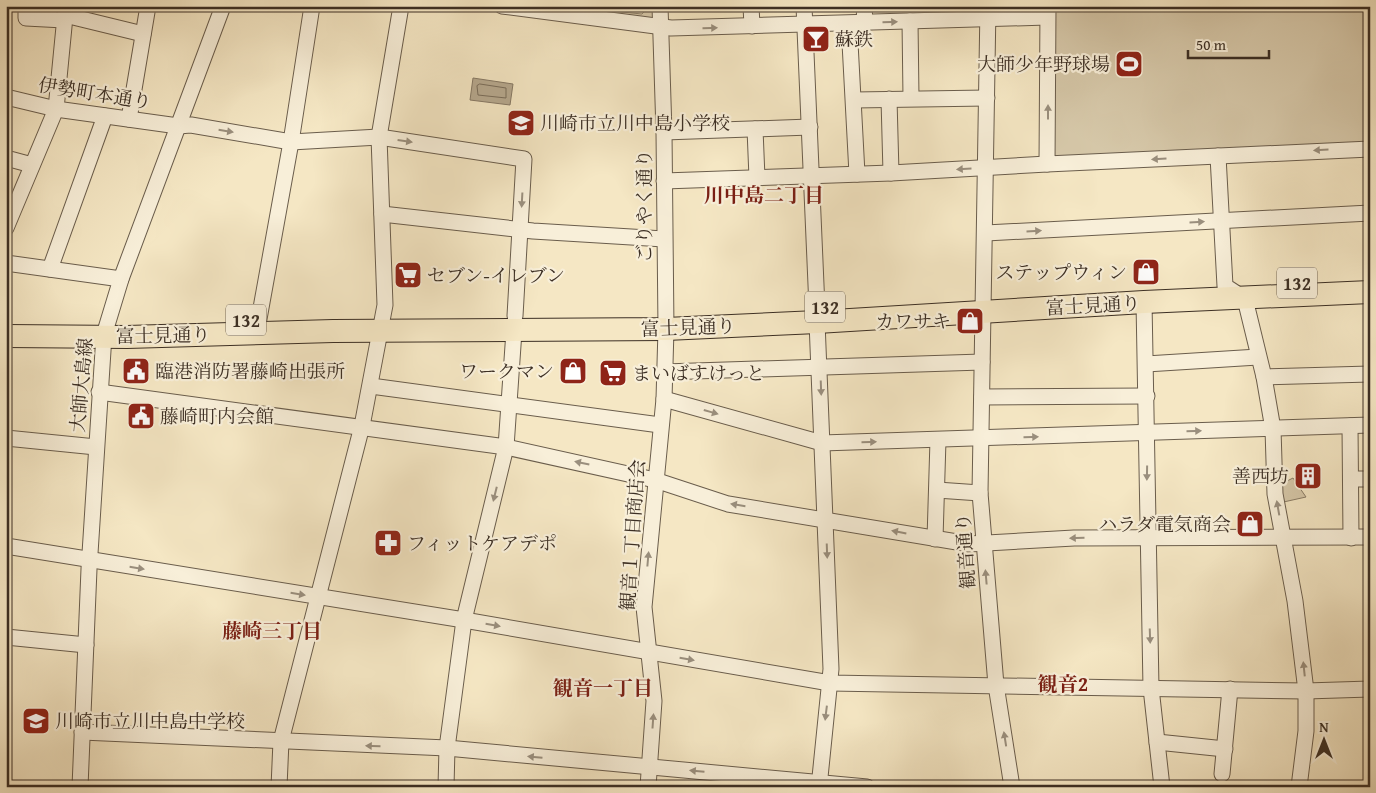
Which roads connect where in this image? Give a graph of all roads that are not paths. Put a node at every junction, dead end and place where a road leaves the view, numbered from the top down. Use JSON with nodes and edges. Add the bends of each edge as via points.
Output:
{"nodes":[{"id":1,"x":26,"y":6,"type":"edge"},
{"id":2,"x":148,"y":6,"type":"edge"},
{"id":3,"x":223,"y":6,"type":"edge"},
{"id":4,"x":312,"y":6,"type":"edge"},
{"id":5,"x":401,"y":6,"type":"edge"},
{"id":6,"x":502,"y":6,"type":"edge"},
{"id":7,"x":660,"y":6,"type":"edge"},
{"id":8,"x":751,"y":6,"type":"edge"},
{"id":9,"x":804,"y":6,"type":"edge"},
{"id":10,"x":864,"y":6,"type":"edge"},
{"id":11,"x":1048,"y":12,"type":"edge"},
{"id":12,"x":988,"y":13,"type":"edge"},
{"id":13,"x":65,"y":14,"type":"edge"},
{"id":14,"x":913,"y":16,"type":"edge"},
{"id":15,"x":865,"y":23,"type":"junction"},
{"id":16,"x":849,"y":24,"type":"junction"},
{"id":17,"x":752,"y":26,"type":"junction"},
{"id":18,"x":806,"y":26,"type":"junction"},
{"id":19,"x":661,"y":28,"type":"junction"},
{"id":20,"x":144,"y":34,"type":"junction"},
{"id":21,"x":6,"y":97,"type":"edge"},
{"id":22,"x":912,"y":98,"type":"junction"},
{"id":23,"x":987,"y":98,"type":"junction"},
{"id":24,"x":889,"y":99,"type":"junction"},
{"id":25,"x":854,"y":100,"type":"junction"},
{"id":26,"x":56,"y":109,"type":"junction"},
{"id":27,"x":105,"y":116,"type":"junction"},
{"id":28,"x":129,"y":120,"type":"junction"},
{"id":29,"x":178,"y":126,"type":"junction"},
{"id":30,"x":810,"y":127,"type":"junction"},
{"id":31,"x":754,"y":129,"type":"junction"},
{"id":32,"x":664,"y":132,"type":"junction"},
{"id":33,"x":379,"y":137,"type":"junction"},
{"id":34,"x":291,"y":142,"type":"junction"},
{"id":35,"x":1370,"y":148,"type":"edge"},
{"id":36,"x":1218,"y":156,"type":"junction"},
{"id":37,"x":6,"y":158,"type":"edge"},
{"id":38,"x":1047,"y":164,"type":"junction"},
{"id":39,"x":32,"y":165,"type":"junction"},
{"id":40,"x":985,"y":167,"type":"junction"},
{"id":41,"x":891,"y":173,"type":"junction"},
{"id":42,"x":857,"y":174,"type":"junction"},
{"id":43,"x":812,"y":175,"type":"junction"},
{"id":44,"x":757,"y":178,"type":"junction"},
{"id":45,"x":664,"y":181,"type":"junction"},
{"id":46,"x":9,"y":212,"type":"edge"},
{"id":47,"x":1370,"y":213,"type":"edge"},
{"id":48,"x":382,"y":214,"type":"junction"},
{"id":49,"x":1220,"y":221,"type":"junction"},
{"id":50,"x":6,"y":228,"type":"edge"},
{"id":51,"x":521,"y":230,"type":"junction"},
{"id":52,"x":986,"y":234,"type":"junction"},
{"id":53,"x":664,"y":239,"type":"junction"},
{"id":54,"x":6,"y":263,"type":"edge"},
{"id":55,"x":50,"y":269,"type":"junction"},
{"id":56,"x":121,"y":279,"type":"junction"},
{"id":57,"x":1370,"y":279,"type":"edge"},
{"id":58,"x":1225,"y":286,"type":"junction"},
{"id":59,"x":1370,"y":292,"type":"edge"},
{"id":60,"x":1245,"y":298,"type":"junction"},
{"id":61,"x":1144,"y":302,"type":"junction"},
{"id":62,"x":984,"y":305,"type":"junction"},
{"id":63,"x":817,"y":315,"type":"junction"},
{"id":64,"x":259,"y":319,"type":"junction"},
{"id":65,"x":666,"y":322,"type":"junction"},
{"id":66,"x":383,"y":324,"type":"junction"},
{"id":67,"x":515,"y":324,"type":"junction"},
{"id":68,"x":6,"y":326,"type":"edge"},
{"id":69,"x":105,"y":330,"type":"junction"},
{"id":70,"x":6,"y":336,"type":"edge"},
{"id":71,"x":1258,"y":357,"type":"junction"},
{"id":72,"x":982,"y":362,"type":"junction"},
{"id":73,"x":1146,"y":364,"type":"junction"},
{"id":74,"x":820,"y":368,"type":"junction"},
{"id":75,"x":664,"y":372,"type":"junction"},
{"id":76,"x":1370,"y":374,"type":"edge"},
{"id":77,"x":1264,"y":377,"type":"junction"},
{"id":78,"x":371,"y":386,"type":"junction"},
{"id":79,"x":99,"y":392,"type":"junction"},
{"id":80,"x":1147,"y":396,"type":"junction"},
{"id":81,"x":982,"y":397,"type":"junction"},
{"id":82,"x":664,"y":399,"type":"junction"},
{"id":83,"x":509,"y":404,"type":"junction"},
{"id":84,"x":660,"y":425,"type":"junction"},
{"id":85,"x":1370,"y":425,"type":"edge"},
{"id":86,"x":362,"y":426,"type":"junction"},
{"id":87,"x":1350,"y":426,"type":"junction"},
{"id":88,"x":1273,"y":429,"type":"junction"},
{"id":89,"x":1148,"y":432,"type":"junction"},
{"id":90,"x":6,"y":438,"type":"edge"},
{"id":91,"x":982,"y":439,"type":"junction"},
{"id":92,"x":938,"y":440,"type":"junction"},
{"id":93,"x":822,"y":443,"type":"junction"},
{"id":94,"x":96,"y":447,"type":"junction"},
{"id":95,"x":506,"y":447,"type":"junction"},
{"id":96,"x":1351,"y":479,"type":"junction"},
{"id":97,"x":1370,"y":479,"type":"edge"},
{"id":98,"x":655,"y":480,"type":"junction"},
{"id":99,"x":937,"y":490,"type":"junction"},
{"id":100,"x":980,"y":493,"type":"junction"},
{"id":101,"x":826,"y":518,"type":"junction"},
{"id":102,"x":1370,"y":537,"type":"edge"},
{"id":103,"x":935,"y":538,"type":"junction"},
{"id":104,"x":1147,"y":538,"type":"junction"},
{"id":105,"x":1351,"y":538,"type":"junction"},
{"id":106,"x":1283,"y":539,"type":"junction"},
{"id":107,"x":985,"y":543,"type":"junction"},
{"id":108,"x":6,"y":546,"type":"edge"},
{"id":109,"x":89,"y":560,"type":"junction"},
{"id":110,"x":318,"y":598,"type":"junction"},
{"id":111,"x":464,"y":620,"type":"junction"},
{"id":112,"x":6,"y":637,"type":"edge"},
{"id":113,"x":86,"y":645,"type":"junction"},
{"id":114,"x":650,"y":653,"type":"junction"},
{"id":115,"x":830,"y":683,"type":"junction"},
{"id":116,"x":996,"y":686,"type":"junction"},
{"id":117,"x":1151,"y":688,"type":"junction"},
{"id":118,"x":1230,"y":689,"type":"junction"},
{"id":119,"x":1370,"y":689,"type":"edge"},
{"id":120,"x":1306,"y":691,"type":"junction"},
{"id":121,"x":82,"y":732,"type":"junction"},
{"id":122,"x":282,"y":741,"type":"junction"},
{"id":123,"x":1157,"y":742,"type":"junction"},
{"id":124,"x":447,"y":748,"type":"junction"},
{"id":125,"x":1225,"y":749,"type":"junction"},
{"id":126,"x":650,"y":767,"type":"junction"},
{"id":127,"x":1222,"y":774,"type":"dead end"},
{"id":128,"x":819,"y":784,"type":"edge"},
{"id":129,"x":80,"y":787,"type":"edge"},
{"id":130,"x":279,"y":787,"type":"edge"},
{"id":131,"x":446,"y":787,"type":"edge"},
{"id":132,"x":648,"y":787,"type":"edge"},
{"id":133,"x":867,"y":787,"type":"edge"},
{"id":134,"x":1012,"y":787,"type":"edge"},
{"id":135,"x":1162,"y":787,"type":"edge"},
{"id":136,"x":1299,"y":787,"type":"edge"}],
"edges":[{"from":1,"to":13,"type":"street","via":[[26,18]]},
{"from":2,"to":20,"type":"street"},
{"from":3,"to":29,"type":"street","name":"大師大島線"},
{"from":4,"to":34,"type":"street"},
{"from":5,"to":33,"type":"street"},
{"from":6,"to":19,"type":"street"},
{"from":7,"to":19,"type":"street","name":"ごりやく通り"},
{"from":8,"to":17,"type":"street"},
{"from":9,"to":18,"type":"street"},
{"from":10,"to":15,"type":"street"},
{"from":11,"to":12,"type":"street"},
{"from":38,"to":11,"type":"street","one_way":true},
{"from":12,"to":14,"type":"street"},
{"from":12,"to":23,"type":"street","name":"観音通り"},
{"from":13,"to":20,"type":"street"},
{"from":13,"to":26,"type":"street"},
{"from":15,"to":14,"type":"street","one_way":true},
{"from":14,"to":22,"type":"street"},
{"from":15,"to":16,"type":"street"},
{"from":16,"to":18,"type":"street"},
{"from":16,"to":25,"type":"street"},
{"from":17,"to":18,"type":"street"},
{"from":19,"to":17,"type":"street","one_way":true},
{"from":18,"to":30,"type":"street"},
{"from":19,"to":32,"type":"street","name":"ごりやく通り"},
{"from":20,"to":28,"type":"street"},
{"from":21,"to":26,"type":"street","name":"伊勢町本通り"},
{"from":22,"to":23,"type":"street"},
{"from":22,"to":24,"type":"street"},
{"from":23,"to":40,"type":"street","name":"観音通り"},
{"from":24,"to":25,"type":"street"},
{"from":24,"to":41,"type":"street"},
{"from":25,"to":42,"type":"street"},
{"from":26,"to":27,"type":"street","name":"伊勢町本通り"},
{"from":26,"to":39,"type":"street"},
{"from":27,"to":28,"type":"street","name":"伊勢町本通り"},
{"from":27,"to":55,"type":"street"},
{"from":28,"to":29,"type":"street","name":"伊勢町本通り"},
{"from":29,"to":34,"type":"street","name":"伊勢町本通り","one_way":true,"via":[[191,125]]},
{"from":29,"to":56,"type":"street","name":"大師大島線"},
{"from":30,"to":31,"type":"street"},
{"from":30,"to":43,"type":"street"},
{"from":31,"to":32,"type":"street"},
{"from":31,"to":44,"type":"street"},
{"from":32,"to":45,"type":"street","name":"ごりやく通り"},
{"from":33,"to":34,"type":"street","name":"伊勢町本通り"},
{"from":33,"to":48,"type":"street"},
{"from":33,"to":51,"type":"street","name":"伊勢町本通り","one_way":true,"via":[[524,158]]},
{"from":34,"to":64,"type":"street"},
{"from":35,"to":36,"type":"street","one_way":true},
{"from":36,"to":38,"type":"street","one_way":true},
{"from":36,"to":49,"type":"street"},
{"from":37,"to":39,"type":"street"},
{"from":38,"to":40,"type":"street"},
{"from":39,"to":46,"type":"street"},
{"from":40,"to":41,"type":"street","one_way":true},
{"from":40,"to":52,"type":"street","name":"観音通り"},
{"from":41,"to":42,"type":"street"},
{"from":42,"to":43,"type":"street"},
{"from":43,"to":44,"type":"street"},
{"from":43,"to":63,"type":"street"},
{"from":44,"to":45,"type":"street"},
{"from":45,"to":53,"type":"street","name":"ごりやく通り"},
{"from":46,"to":50,"type":"street"},
{"from":47,"to":49,"type":"street"},
{"from":48,"to":51,"type":"street"},
{"from":48,"to":66,"type":"street"},
{"from":52,"to":49,"type":"street","one_way":true},
{"from":49,"to":58,"type":"street"},
{"from":51,"to":53,"type":"street"},
{"from":51,"to":67,"type":"street"},
{"from":52,"to":62,"type":"street","name":"観音通り"},
{"from":53,"to":65,"type":"street","name":"ごりやく通り"},
{"from":54,"to":55,"type":"street"},
{"from":55,"to":56,"type":"street"},
{"from":56,"to":69,"type":"street","name":"大師大島線"},
{"from":57,"to":58,"type":"highway","name":"富士見通り","number":"132"},
{"from":58,"to":60,"type":"street"},
{"from":58,"to":62,"type":"highway","name":"富士見通り","number":"132"},
{"from":59,"to":60,"type":"highway","name":"富士見通り","number":"132"},
{"from":60,"to":61,"type":"highway","name":"富士見通り","number":"132"},
{"from":60,"to":71,"type":"street"},
{"from":61,"to":62,"type":"highway","name":"富士見通り","number":"132"},
{"from":61,"to":73,"type":"street"},
{"from":62,"to":63,"type":"highway","name":"富士見通り","number":"132"},
{"from":62,"to":72,"type":"street","name":"観音通り"},
{"from":63,"to":65,"type":"highway","name":"富士見通り","number":"132"},
{"from":63,"to":74,"type":"street"},
{"from":64,"to":66,"type":"highway","name":"富士見通り","number":"132"},
{"from":64,"to":69,"type":"highway","name":"富士見通り","number":"132"},
{"from":65,"to":67,"type":"highway","name":"富士見通り","number":"132"},
{"from":65,"to":75,"type":"street","name":"観音１丁目商店会"},
{"from":66,"to":67,"type":"highway","name":"富士見通り","number":"132"},
{"from":66,"to":69,"type":"highway","name":"富士見通り","number":"132","via":[[127,337]]},
{"from":66,"to":78,"type":"street"},
{"from":67,"to":83,"type":"street"},
{"from":68,"to":69,"type":"highway","name":"富士見通り","number":"132"},
{"from":69,"to":70,"type":"highway","name":"富士見通り","number":"132"},
{"from":69,"to":79,"type":"street","name":"大師大島線"},
{"from":71,"to":73,"type":"street"},
{"from":71,"to":77,"type":"street"},
{"from":72,"to":74,"type":"street"},
{"from":72,"to":81,"type":"street","name":"観音通り"},
{"from":73,"to":80,"type":"street"},
{"from":74,"to":75,"type":"street"},
{"from":74,"to":93,"type":"street","one_way":true},
{"from":75,"to":82,"type":"street","name":"観音１丁目商店会"},
{"from":76,"to":77,"type":"street"},
{"from":77,"to":88,"type":"street"},
{"from":78,"to":83,"type":"street"},
{"from":78,"to":86,"type":"street"},
{"from":79,"to":86,"type":"street"},
{"from":79,"to":94,"type":"street","name":"大師大島線"},
{"from":80,"to":81,"type":"street"},
{"from":80,"to":89,"type":"street"},
{"from":81,"to":91,"type":"street","name":"観音通り"},
{"from":82,"to":84,"type":"street","name":"観音１丁目商店会"},
{"from":82,"to":93,"type":"street","one_way":true},
{"from":83,"to":84,"type":"street"},
{"from":83,"to":95,"type":"street"},
{"from":84,"to":98,"type":"street","name":"観音１丁目商店会"},
{"from":85,"to":87,"type":"street"},
{"from":86,"to":95,"type":"street"},
{"from":86,"to":110,"type":"street"},
{"from":87,"to":88,"type":"street"},
{"from":87,"to":96,"type":"street"},
{"from":89,"to":88,"type":"street","one_way":true},
{"from":106,"to":88,"type":"street","one_way":true,"via":[[1275,494]]},
{"from":91,"to":89,"type":"street","one_way":true},
{"from":89,"to":104,"type":"street","one_way":true},
{"from":90,"to":94,"type":"street"},
{"from":91,"to":92,"type":"street"},
{"from":91,"to":100,"type":"street","name":"観音通り"},
{"from":93,"to":92,"type":"street","one_way":true},
{"from":92,"to":99,"type":"street"},
{"from":93,"to":101,"type":"street"},
{"from":94,"to":109,"type":"street","name":"大師大島線"},
{"from":98,"to":95,"type":"street","one_way":true},
{"from":95,"to":111,"type":"street","one_way":true},
{"from":96,"to":97,"type":"street"},
{"from":96,"to":105,"type":"street"},
{"from":101,"to":98,"type":"street","one_way":true,"via":[[728,504]]},
{"from":114,"to":98,"type":"street","name":"観音１丁目商店会","one_way":true,"via":[[644,607]]},
{"from":99,"to":100,"type":"street"},
{"from":99,"to":103,"type":"street"},
{"from":100,"to":107,"type":"street","name":"観音通り"},
{"from":103,"to":101,"type":"street","one_way":true},
{"from":101,"to":115,"type":"street","one_way":true},
{"from":102,"to":105,"type":"street"},
{"from":103,"to":107,"type":"street","via":[[979,545]]},
{"from":104,"to":106,"type":"street"},
{"from":104,"to":107,"type":"street","one_way":true},
{"from":104,"to":117,"type":"street","one_way":true},
{"from":105,"to":106,"type":"street"},
{"from":120,"to":106,"type":"street","one_way":true,"via":[[1295,601]]},
{"from":116,"to":107,"type":"street","name":"観音通り","one_way":true},
{"from":108,"to":109,"type":"street"},
{"from":109,"to":110,"type":"street","one_way":true},
{"from":109,"to":113,"type":"street","name":"大師大島線"},
{"from":110,"to":111,"type":"street"},
{"from":110,"to":122,"type":"street"},
{"from":111,"to":114,"type":"street","one_way":true},
{"from":111,"to":124,"type":"street"},
{"from":112,"to":113,"type":"street"},
{"from":113,"to":121,"type":"street","name":"大師大島線"},
{"from":114,"to":115,"type":"street","one_way":true},
{"from":126,"to":114,"type":"street","name":"観音１丁目商店会","one_way":true,"via":[[654,700]]},
{"from":115,"to":116,"type":"street"},
{"from":115,"to":128,"type":"street","one_way":true},
{"from":116,"to":117,"type":"street"},
{"from":134,"to":116,"type":"street","name":"観音通り","one_way":true},
{"from":117,"to":118,"type":"street"},
{"from":117,"to":123,"type":"street"},
{"from":118,"to":120,"type":"street"},
{"from":118,"to":125,"type":"street"},
{"from":119,"to":120,"type":"street"},
{"from":120,"to":136,"type":"street","via":[[1306,731]]},
{"from":121,"to":122,"type":"street"},
{"from":121,"to":129,"type":"street","name":"大師大島線"},
{"from":124,"to":122,"type":"street","one_way":true},
{"from":122,"to":130,"type":"street"},
{"from":123,"to":125,"type":"street"},
{"from":123,"to":135,"type":"street"},
{"from":126,"to":124,"type":"street","one_way":true},
{"from":124,"to":131,"type":"street"},
{"from":125,"to":127,"type":"street"},
{"from":128,"to":126,"type":"street","one_way":true},
{"from":126,"to":132,"type":"street","name":"観音１丁目商店会"},
{"from":128,"to":133,"type":"street"}]}
